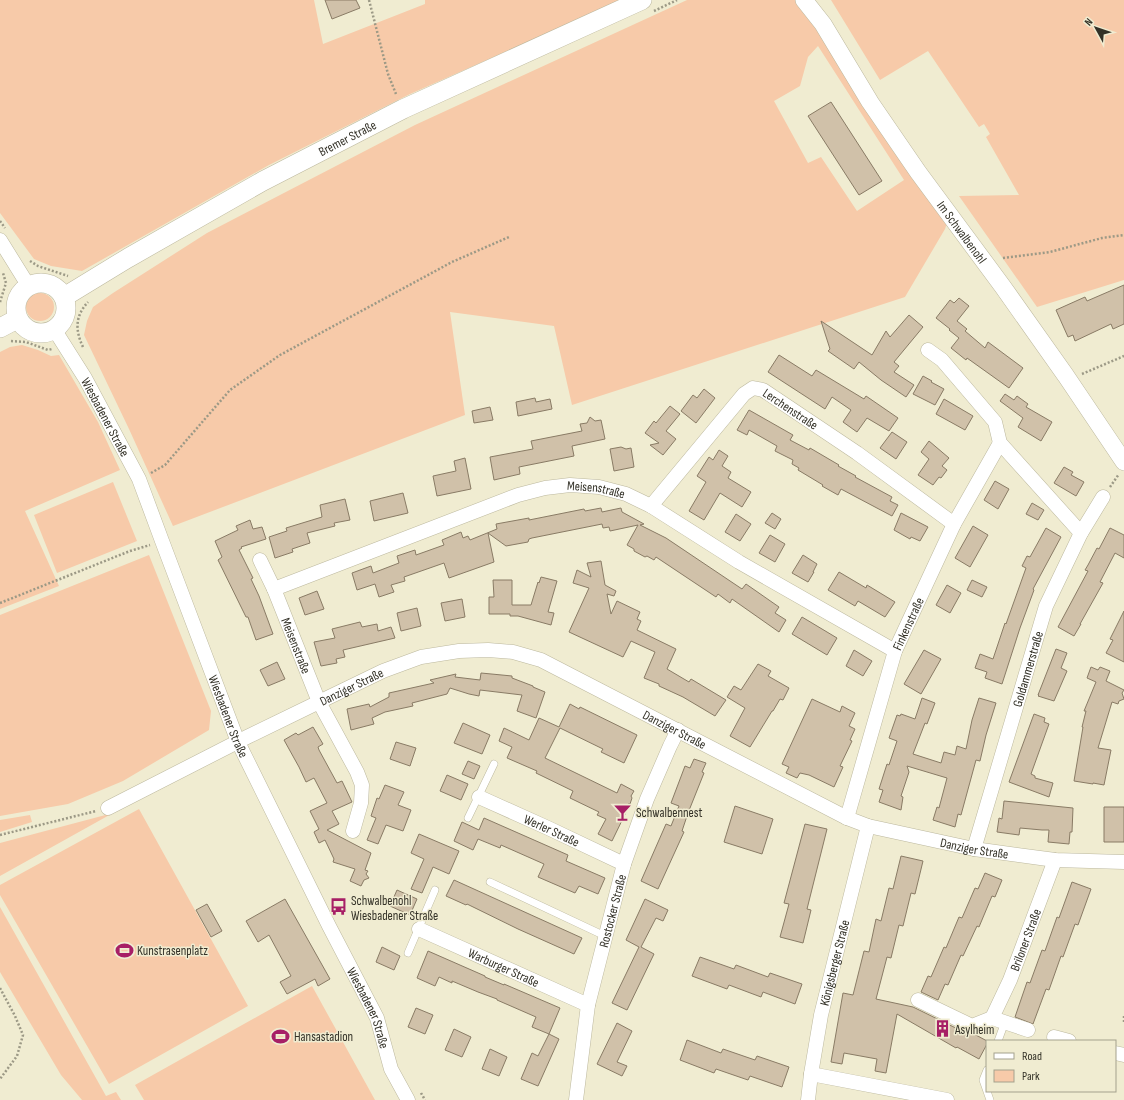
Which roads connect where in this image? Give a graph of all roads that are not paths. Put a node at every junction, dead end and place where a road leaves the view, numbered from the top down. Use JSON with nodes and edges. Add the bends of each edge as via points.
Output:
{"nodes":[{"id":1,"x":804,"y":0,"type":"edge"},
{"id":2,"x":647,"y":6,"type":"edge"},
{"id":3,"x":4,"y":236,"type":"edge"},
{"id":4,"x":28,"y":285,"type":"junction"},
{"id":5,"x":64,"y":296,"type":"junction"},
{"id":6,"x":7,"y":324,"type":"edge"},
{"id":7,"x":58,"y":337,"type":"junction"},
{"id":8,"x":928,"y":350,"type":"dead end"},
{"id":9,"x":1000,"y":444,"type":"junction"},
{"id":10,"x":1122,"y":468,"type":"edge"},
{"id":11,"x":1103,"y":497,"type":"road end"},
{"id":12,"x":651,"y":506,"type":"junction"},
{"id":13,"x":954,"y":524,"type":"junction"},
{"id":14,"x":1081,"y":533,"type":"junction"},
{"id":15,"x":260,"y":560,"type":"dead end"},
{"id":16,"x":274,"y":590,"type":"junction"},
{"id":17,"x":894,"y":651,"type":"junction"},
{"id":18,"x":318,"y":702,"type":"junction"},
{"id":19,"x":678,"y":730,"type":"junction"},
{"id":20,"x":238,"y":742,"type":"junction"},
{"id":21,"x":494,"y":764,"type":"dead end"},
{"id":22,"x":479,"y":797,"type":"junction"},
{"id":23,"x":108,"y":808,"type":"road end"},
{"id":24,"x":468,"y":818,"type":"dead end"},
{"id":25,"x":847,"y":818,"type":"junction"},
{"id":26,"x":868,"y":826,"type":"junction"},
{"id":27,"x":353,"y":831,"type":"dead end"},
{"id":28,"x":974,"y":849,"type":"junction"},
{"id":29,"x":1055,"y":860,"type":"junction"},
{"id":30,"x":1124,"y":862,"type":"edge"},
{"id":31,"x":624,"y":864,"type":"junction"},
{"id":32,"x":490,"y":882,"type":"dead end"},
{"id":33,"x":435,"y":890,"type":"dead end"},
{"id":34,"x":419,"y":929,"type":"junction"},
{"id":35,"x":605,"y":936,"type":"junction"},
{"id":36,"x":408,"y":953,"type":"dead end"},
{"id":37,"x":918,"y":1000,"type":"dead end"},
{"id":38,"x":588,"y":1005,"type":"junction"},
{"id":39,"x":999,"y":1020,"type":"junction"},
{"id":40,"x":1028,"y":1030,"type":"dead end"},
{"id":41,"x":1054,"y":1037,"type":"dead end"},
{"id":42,"x":998,"y":1040,"type":"edge"},
{"id":43,"x":1066,"y":1040,"type":"edge"},
{"id":44,"x":986,"y":1072,"type":"edge"},
{"id":45,"x":811,"y":1074,"type":"junction"},
{"id":46,"x":986,"y":1089,"type":"edge"},
{"id":47,"x":914,"y":1097,"type":"edge"},
{"id":48,"x":408,"y":1100,"type":"edge"},
{"id":49,"x":576,"y":1100,"type":"edge"},
{"id":50,"x":808,"y":1100,"type":"edge"},
{"id":51,"x":947,"y":1100,"type":"edge"}],
"edges":[{"from":1,"to":10,"type":"street","name":"Im Schwalbenohl","via":[[823,24],[870,102],[918,172],[1057,363]]},
{"from":2,"to":5,"type":"main road","name":"Bremer Straße","via":[[403,110],[263,181]]},
{"from":3,"to":4,"type":"street"},
{"from":4,"to":5,"type":"main road","via":[[48,283]]},
{"from":4,"to":6,"type":"main road","via":[[18,296],[15,311]]},
{"from":5,"to":7,"type":"main road","via":[[66,309]]},
{"from":6,"to":7,"type":"main road","via":[[36,333],[49,332]]},
{"from":7,"to":20,"type":"street","name":"Wiesbadener Straße","via":[[85,378],[139,479]]},
{"from":8,"to":9,"type":"street","via":[[942,360],[995,422]]},
{"from":9,"to":13,"type":"street","name":"Finkenstraße"},
{"from":9,"to":14,"type":"street"},
{"from":11,"to":14,"type":"street","name":"Goldammerstraße"},
{"from":12,"to":13,"type":"street","name":"Lerchenstraße","via":[[744,394],[753,388],[764,390],[857,453]]},
{"from":12,"to":16,"type":"street","name":"Meisenstraße","via":[[626,494],[599,487],[570,485],[545,488],[518,495]]},
{"from":12,"to":17,"type":"street","name":"Meisenstraße","via":[[739,562]]},
{"from":13,"to":17,"type":"street","name":"Finkenstraße"},
{"from":14,"to":28,"type":"street","name":"Goldammerstraße","via":[[1046,606]]},
{"from":15,"to":16,"type":"street","name":"Meisenstraße"},
{"from":16,"to":18,"type":"street","name":"Meisenstraße"},
{"from":17,"to":25,"type":"street","name":"Finkenstraße"},
{"from":18,"to":19,"type":"street","name":"Danziger Straße","via":[[383,671],[422,657],[459,651],[488,650],[513,652],[541,660]]},
{"from":18,"to":20,"type":"street","name":"Danziger Straße"},
{"from":18,"to":27,"type":"street","name":"Meisenstraße","via":[[357,772],[362,786],[361,803]]},
{"from":19,"to":25,"type":"street","name":"Danziger Straße"},
{"from":19,"to":31,"type":"street","name":"Rostocker Straße","via":[[647,800]]},
{"from":20,"to":23,"type":"street","name":"Danziger Straße"},
{"from":20,"to":48,"type":"street","name":"Wiesbadener Straße","via":[[377,1018],[391,1068]]},
{"from":21,"to":22,"type":"lane"},
{"from":22,"to":24,"type":"lane"},
{"from":22,"to":31,"type":"street","name":"Werler Straße"},
{"from":25,"to":26,"type":"street","name":"Danziger Straße"},
{"from":26,"to":28,"type":"street","name":"Danziger Straße"},
{"from":26,"to":45,"type":"street","name":"Königsberger Straße","via":[[821,1015]]},
{"from":28,"to":29,"type":"street","name":"Danziger Straße"},
{"from":29,"to":30,"type":"street","name":"Danziger Straße"},
{"from":29,"to":39,"type":"street","name":"Briloner Straße","via":[[1010,980]]},
{"from":31,"to":35,"type":"street","name":"Rostocker Straße"},
{"from":32,"to":35,"type":"lane"},
{"from":33,"to":34,"type":"lane"},
{"from":34,"to":36,"type":"lane"},
{"from":34,"to":38,"type":"street","name":"Warburger Straße"},
{"from":35,"to":38,"type":"street","name":"Rostocker Straße"},
{"from":37,"to":39,"type":"street","via":[[972,1026]]},
{"from":38,"to":49,"type":"street","name":"Rostocker Straße"},
{"from":39,"to":40,"type":"street"},
{"from":39,"to":42,"type":"lane"},
{"from":41,"to":43,"type":"street"},
{"from":44,"to":46,"type":"lane","via":[[983,1080]]},
{"from":45,"to":47,"type":"street"},
{"from":45,"to":50,"type":"street","name":"Königsberger Straße"},
{"from":47,"to":51,"type":"street"}]}
